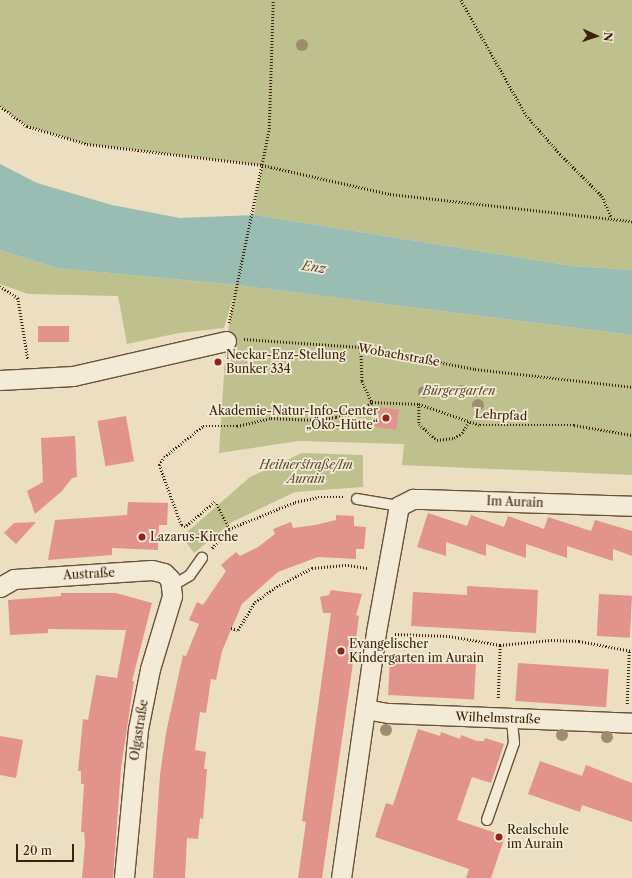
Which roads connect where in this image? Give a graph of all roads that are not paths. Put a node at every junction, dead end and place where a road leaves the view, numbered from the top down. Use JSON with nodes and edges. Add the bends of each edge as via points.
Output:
{"nodes":[{"id":1,"x":226,"y":341,"type":"road end"},
{"id":2,"x":0,"y":380,"type":"edge"},
{"id":3,"x":358,"y":499,"type":"road end"},
{"id":4,"x":399,"y":506,"type":"junction"},
{"id":5,"x":632,"y":506,"type":"edge"},
{"id":6,"x":202,"y":558,"type":"road end"},
{"id":7,"x":172,"y":586,"type":"junction"},
{"id":8,"x":0,"y":587,"type":"edge"},
{"id":9,"x":365,"y":709,"type":"junction"},
{"id":10,"x":504,"y":718,"type":"junction"},
{"id":11,"x":629,"y":723,"type":"edge"},
{"id":12,"x":487,"y":820,"type":"dead end"},
{"id":13,"x":124,"y":878,"type":"edge"},
{"id":14,"x":341,"y":878,"type":"edge"}],
"edges":[{"from":1,"to":2,"type":"street","via":[[73,376]]},
{"from":3,"to":4,"type":"lane"},
{"from":4,"to":5,"type":"street","name":"Im Aurain","via":[[414,499]]},
{"from":4,"to":9,"type":"street","via":[[386,570]]},
{"from":6,"to":7,"type":"lane","via":[[190,575]]},
{"from":7,"to":8,"type":"street","name":"Austraße","via":[[164,573],[152,570],[14,579]]},
{"from":7,"to":13,"type":"street","name":"Olgastraße","via":[[172,596],[150,669],[138,729]]},
{"from":9,"to":10,"type":"street","name":"Wilhelmstraße"},
{"from":9,"to":14,"type":"street"},
{"from":10,"to":11,"type":"street","name":"Wilhelmstraße"},
{"from":10,"to":12,"type":"lane","via":[[514,743]]}]}
